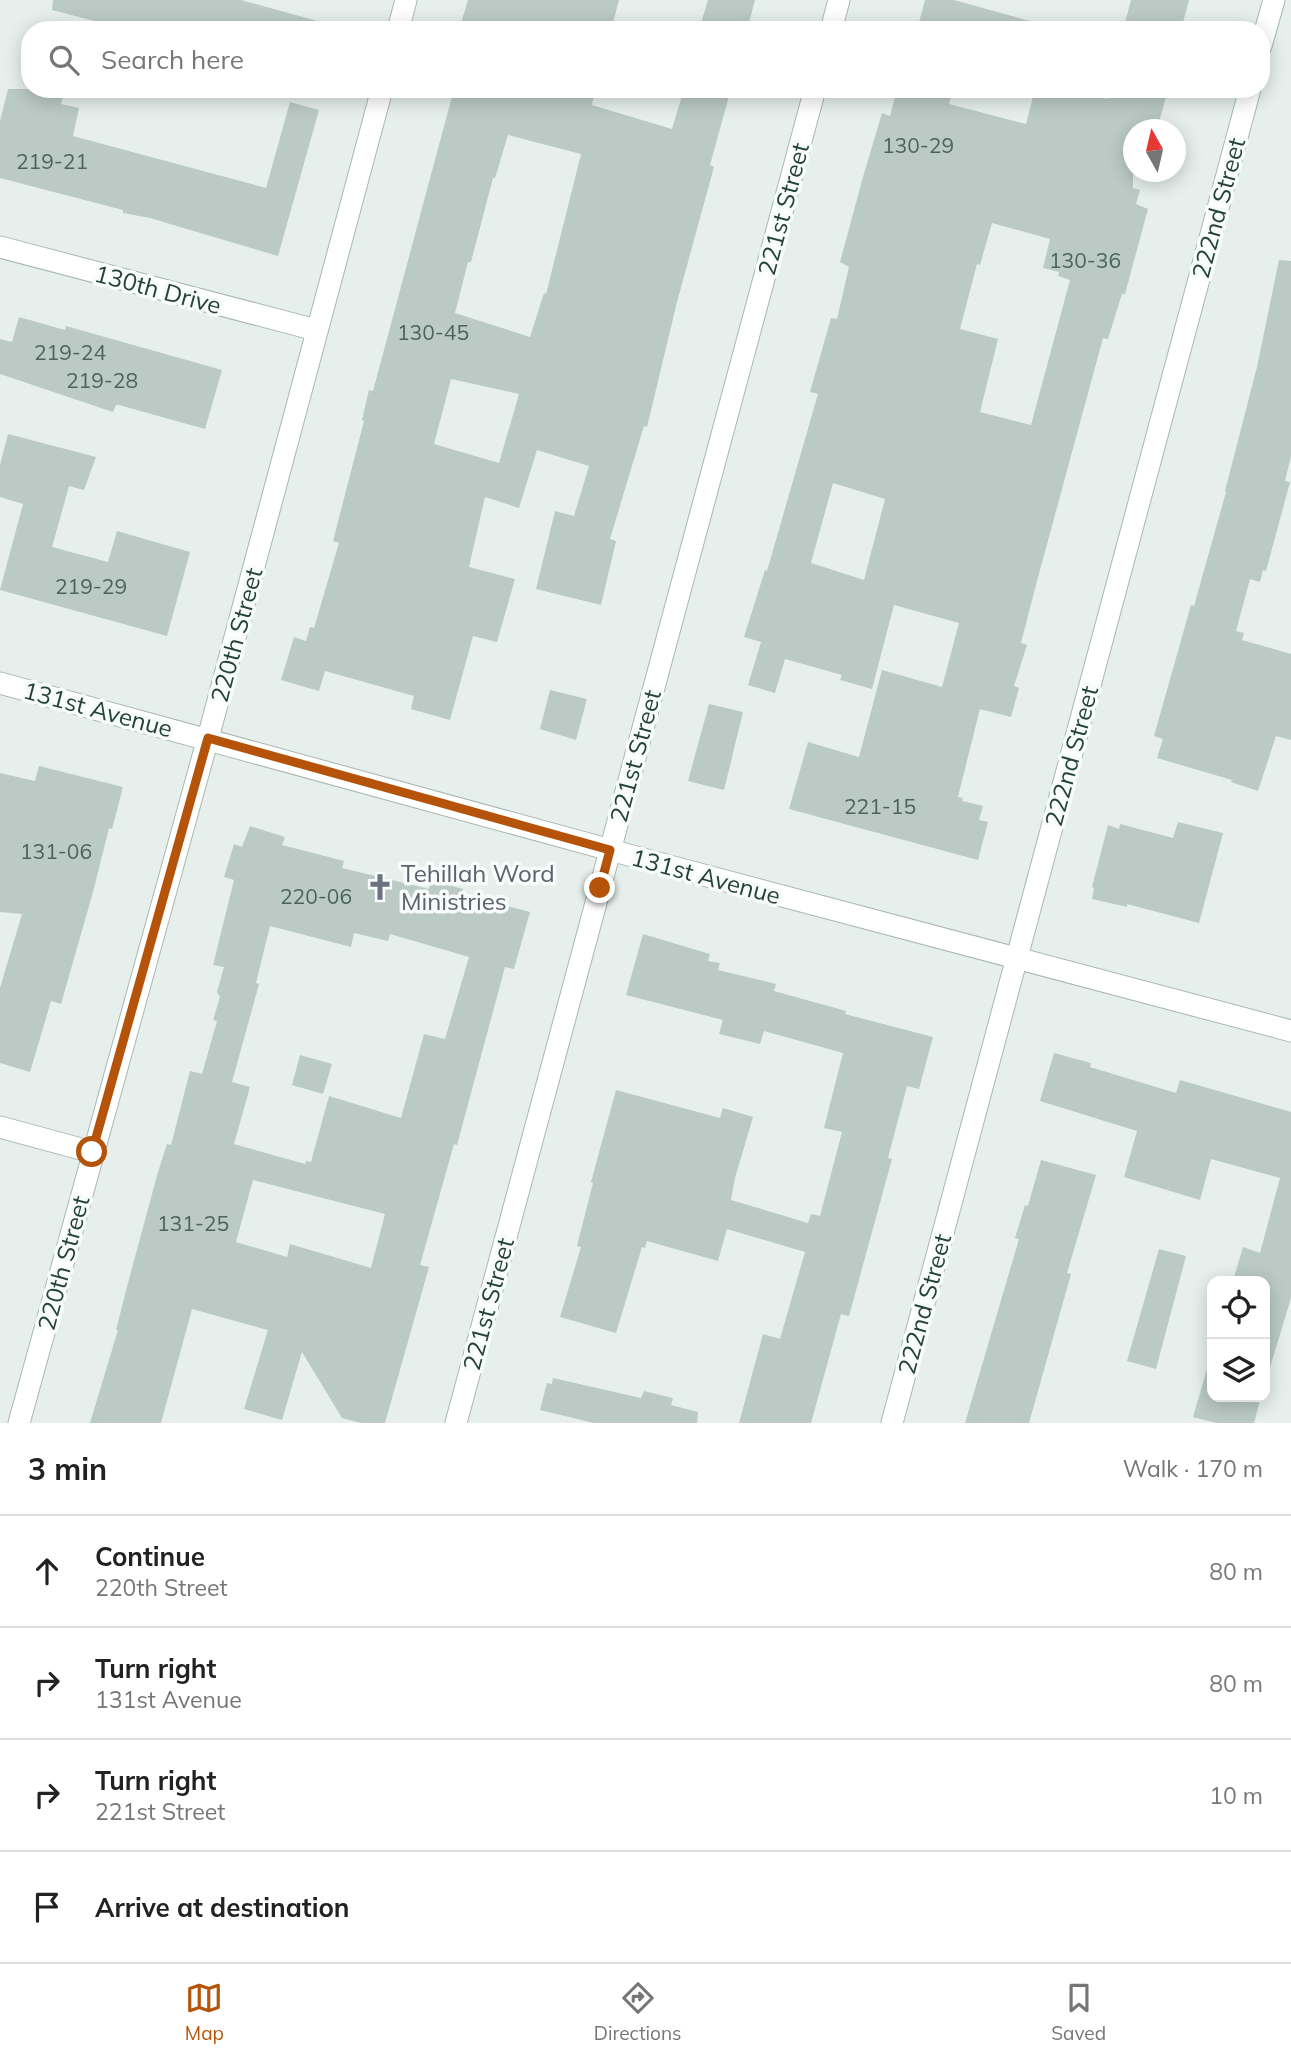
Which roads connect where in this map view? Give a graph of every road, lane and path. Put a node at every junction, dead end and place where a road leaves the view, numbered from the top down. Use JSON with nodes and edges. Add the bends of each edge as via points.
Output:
{"nodes":[{"id":1,"x":406,"y":0,"type":"edge"},
{"id":2,"x":839,"y":0,"type":"edge"},
{"id":3,"x":1274,"y":0,"type":"edge"},
{"id":4,"x":400,"y":21,"type":"edge"},
{"id":5,"x":833,"y":21,"type":"edge"},
{"id":6,"x":1268,"y":21,"type":"edge"},
{"id":7,"x":380,"y":98,"type":"edge"},
{"id":8,"x":813,"y":98,"type":"edge"},
{"id":9,"x":1248,"y":98,"type":"edge"},
{"id":10,"x":0,"y":247,"type":"edge"},
{"id":11,"x":316,"y":330,"type":"junction"},
{"id":12,"x":0,"y":683,"type":"edge"},
{"id":13,"x":208,"y":738,"type":"junction"},
{"id":14,"x":610,"y":850,"type":"junction"},
{"id":15,"x":1016,"y":960,"type":"junction"},
{"id":16,"x":1291,"y":1031,"type":"edge"},
{"id":17,"x":0,"y":1128,"type":"edge"},
{"id":18,"x":92,"y":1152,"type":"junction"},
{"id":19,"x":19,"y":1423,"type":"edge"},
{"id":20,"x":456,"y":1423,"type":"edge"},
{"id":21,"x":892,"y":1423,"type":"edge"}],
"edges":[{"from":1,"to":4,"type":"street"},
{"from":2,"to":5,"type":"street"},
{"from":3,"to":6,"type":"street"},
{"from":7,"to":11,"type":"street","name":"220th Street"},
{"from":8,"to":14,"type":"street","name":"221st Street"},
{"from":9,"to":15,"type":"street","name":"222nd Street"},
{"from":10,"to":11,"type":"street","name":"130th Drive"},
{"from":11,"to":13,"type":"street","name":"220th Street"},
{"from":12,"to":13,"type":"street","name":"131st Avenue"},
{"from":13,"to":14,"type":"street","name":"131st Avenue"},
{"from":13,"to":18,"type":"street","name":"220th Street"},
{"from":14,"to":15,"type":"street","name":"131st Avenue"},
{"from":14,"to":20,"type":"street","name":"221st Street"},
{"from":15,"to":16,"type":"street","name":"131st Avenue"},
{"from":15,"to":21,"type":"street","name":"222nd Street"},
{"from":17,"to":18,"type":"street"},
{"from":18,"to":19,"type":"street","name":"220th Street"}]}
